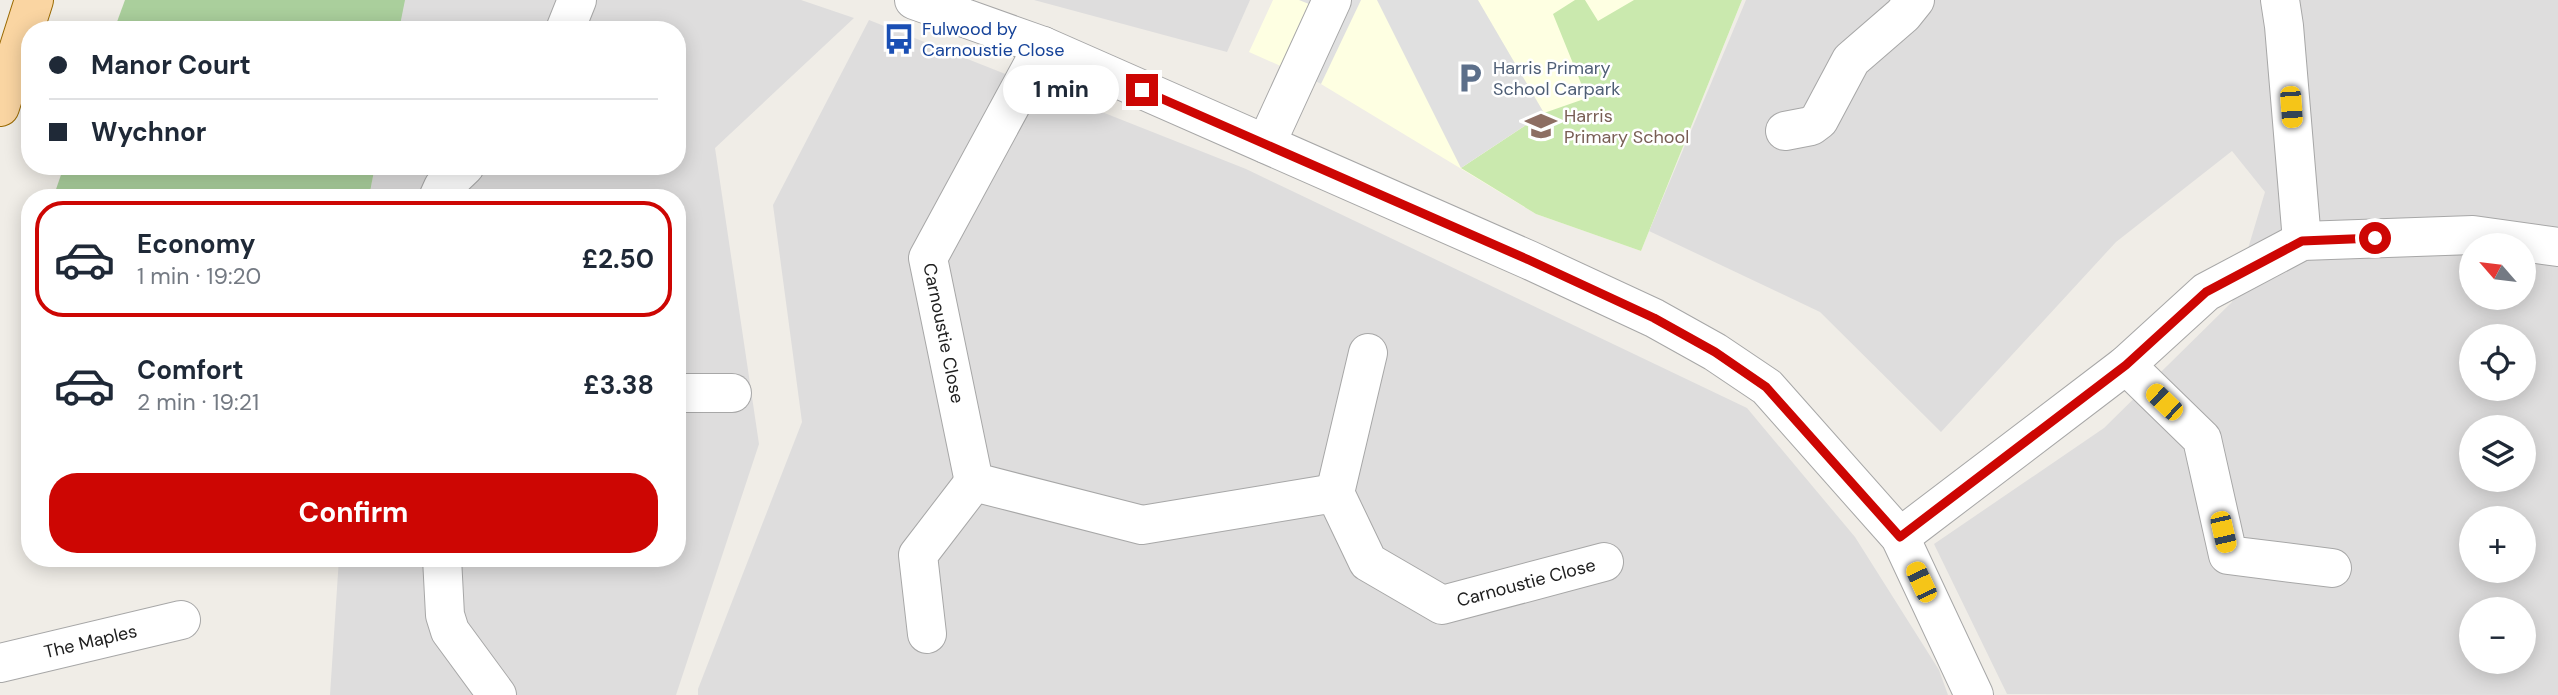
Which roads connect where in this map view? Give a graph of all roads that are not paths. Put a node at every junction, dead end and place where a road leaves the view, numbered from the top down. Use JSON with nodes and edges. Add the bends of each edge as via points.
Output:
{"nodes":[{"id":1,"x":34,"y":0,"type":"edge"},
{"id":2,"x":576,"y":0,"type":"edge"},
{"id":3,"x":914,"y":0,"type":"edge"},
{"id":4,"x":1332,"y":0,"type":"edge"},
{"id":5,"x":1914,"y":0,"type":"edge"},
{"id":6,"x":2280,"y":0,"type":"edge"},
{"id":7,"x":27,"y":21,"type":"edge"},
{"id":8,"x":568,"y":21,"type":"edge"},
{"id":9,"x":21,"y":41,"type":"edge"},
{"id":10,"x":1043,"y":46,"type":"junction"},
{"id":11,"x":0,"y":107,"type":"edge"},
{"id":12,"x":1784,"y":131,"type":"dead end"},
{"id":13,"x":1266,"y":145,"type":"junction"},
{"id":14,"x":456,"y":175,"type":"edge"},
{"id":15,"x":442,"y":189,"type":"edge"},
{"id":16,"x":2302,"y":241,"type":"junction"},
{"id":17,"x":2558,"y":247,"type":"edge"},
{"id":18,"x":1368,"y":353,"type":"dead end"},
{"id":19,"x":2126,"y":365,"type":"junction"},
{"id":20,"x":686,"y":393,"type":"edge"},
{"id":21,"x":732,"y":393,"type":"dead end"},
{"id":22,"x":974,"y":482,"type":"junction"},
{"id":23,"x":1335,"y":493,"type":"junction"},
{"id":24,"x":1900,"y":537,"type":"junction"},
{"id":25,"x":1604,"y":562,"type":"dead end"},
{"id":26,"x":442,"y":567,"type":"edge"},
{"id":27,"x":2332,"y":568,"type":"dead end"},
{"id":28,"x":181,"y":620,"type":"dead end"},
{"id":29,"x":927,"y":634,"type":"dead end"},
{"id":30,"x":0,"y":663,"type":"edge"},
{"id":31,"x":497,"y":695,"type":"edge"},
{"id":32,"x":1974,"y":695,"type":"edge"}],
"edges":[{"from":1,"to":7,"type":"main road"},
{"from":2,"to":8,"type":"street"},
{"from":3,"to":10,"type":"street"},
{"from":4,"to":13,"type":"street"},
{"from":5,"to":12,"type":"street","via":[[1851,60],[1819,120]]},
{"from":6,"to":16,"type":"street"},
{"from":9,"to":11,"type":"main road"},
{"from":10,"to":13,"type":"street"},
{"from":10,"to":22,"type":"street","name":"Carnoustie Close","via":[[928,258]]},
{"from":13,"to":24,"type":"street","via":[[1654,318],[1715,352],[1766,387]]},
{"from":14,"to":15,"type":"street"},
{"from":16,"to":17,"type":"street","via":[[2473,235]]},
{"from":16,"to":19,"type":"street","via":[[2206,292]]},
{"from":18,"to":23,"type":"street"},
{"from":19,"to":24,"type":"street"},
{"from":19,"to":27,"type":"street","via":[[2202,439],[2228,555]]},
{"from":20,"to":21,"type":"street"},
{"from":22,"to":23,"type":"street","via":[[1142,525]]},
{"from":22,"to":29,"type":"street","via":[[918,555]]},
{"from":23,"to":25,"type":"street","name":"Carnoustie Close","via":[[1368,562],[1442,605]]},
{"from":24,"to":32,"type":"street"},
{"from":26,"to":31,"type":"street","via":[[450,631]]},
{"from":28,"to":30,"type":"street","name":"The Maples"}]}
